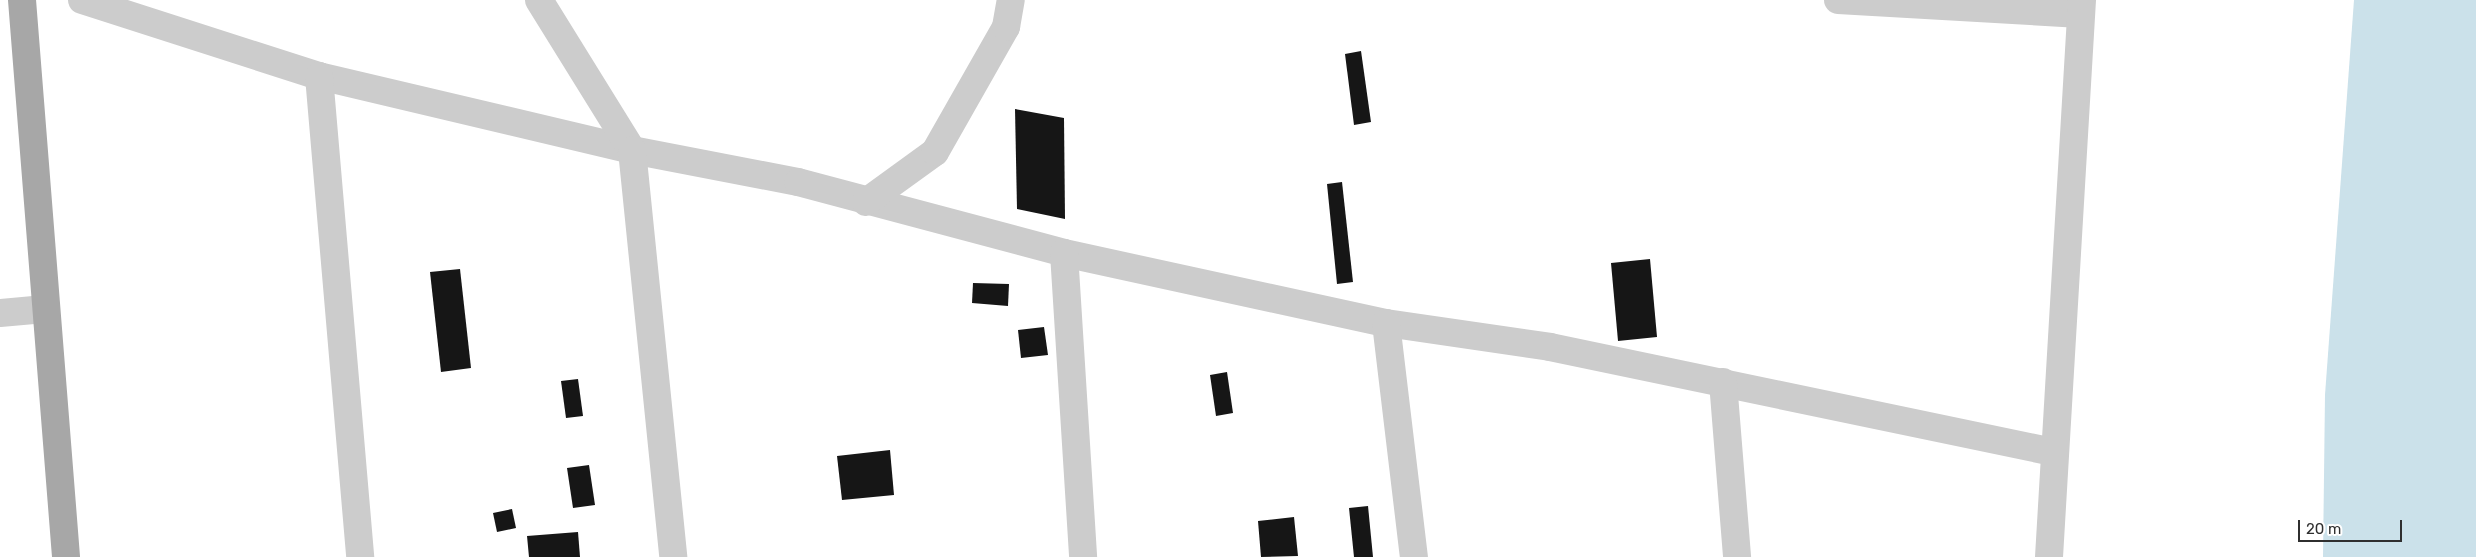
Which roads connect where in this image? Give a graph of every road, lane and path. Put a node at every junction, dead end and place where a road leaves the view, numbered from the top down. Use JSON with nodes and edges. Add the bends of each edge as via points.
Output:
{"nodes":[{"id":1,"x":22,"y":0,"type":"edge"},
{"id":2,"x":82,"y":0,"type":"edge"},
{"id":3,"x":539,"y":0,"type":"edge"},
{"id":4,"x":1011,"y":0,"type":"edge"},
{"id":5,"x":1838,"y":0,"type":"edge"},
{"id":6,"x":2081,"y":7,"type":"edge"},
{"id":7,"x":319,"y":76,"type":"junction"},
{"id":8,"x":632,"y":150,"type":"junction"},
{"id":9,"x":866,"y":202,"type":"junction"},
{"id":10,"x":1064,"y":253,"type":"junction"},
{"id":11,"x":45,"y":309,"type":"junction"},
{"id":12,"x":0,"y":313,"type":"edge"},
{"id":13,"x":1386,"y":323,"type":"junction"},
{"id":14,"x":1723,"y":382,"type":"junction"},
{"id":15,"x":2054,"y":452,"type":"junction"},
{"id":16,"x":66,"y":557,"type":"edge"},
{"id":17,"x":360,"y":557,"type":"edge"},
{"id":18,"x":673,"y":557,"type":"edge"},
{"id":19,"x":1083,"y":557,"type":"edge"},
{"id":20,"x":1414,"y":557,"type":"edge"},
{"id":21,"x":1737,"y":557,"type":"edge"},
{"id":22,"x":2049,"y":557,"type":"edge"}],
"edges":[{"from":1,"to":11,"type":"main road"},
{"from":2,"to":7,"type":"street"},
{"from":3,"to":8,"type":"street"},
{"from":4,"to":9,"type":"street","via":[[1006,27],[935,152]]},
{"from":5,"to":6,"type":"street"},
{"from":6,"to":15,"type":"street"},
{"from":7,"to":8,"type":"street"},
{"from":7,"to":17,"type":"street"},
{"from":8,"to":9,"type":"street","via":[[798,182]]},
{"from":8,"to":18,"type":"street"},
{"from":9,"to":10,"type":"street"},
{"from":10,"to":13,"type":"street"},
{"from":10,"to":19,"type":"street"},
{"from":11,"to":12,"type":"street"},
{"from":11,"to":16,"type":"main road"},
{"from":13,"to":14,"type":"street","via":[[1550,347]]},
{"from":13,"to":20,"type":"street"},
{"from":14,"to":15,"type":"street"},
{"from":14,"to":21,"type":"street"},
{"from":15,"to":22,"type":"street"}]}
